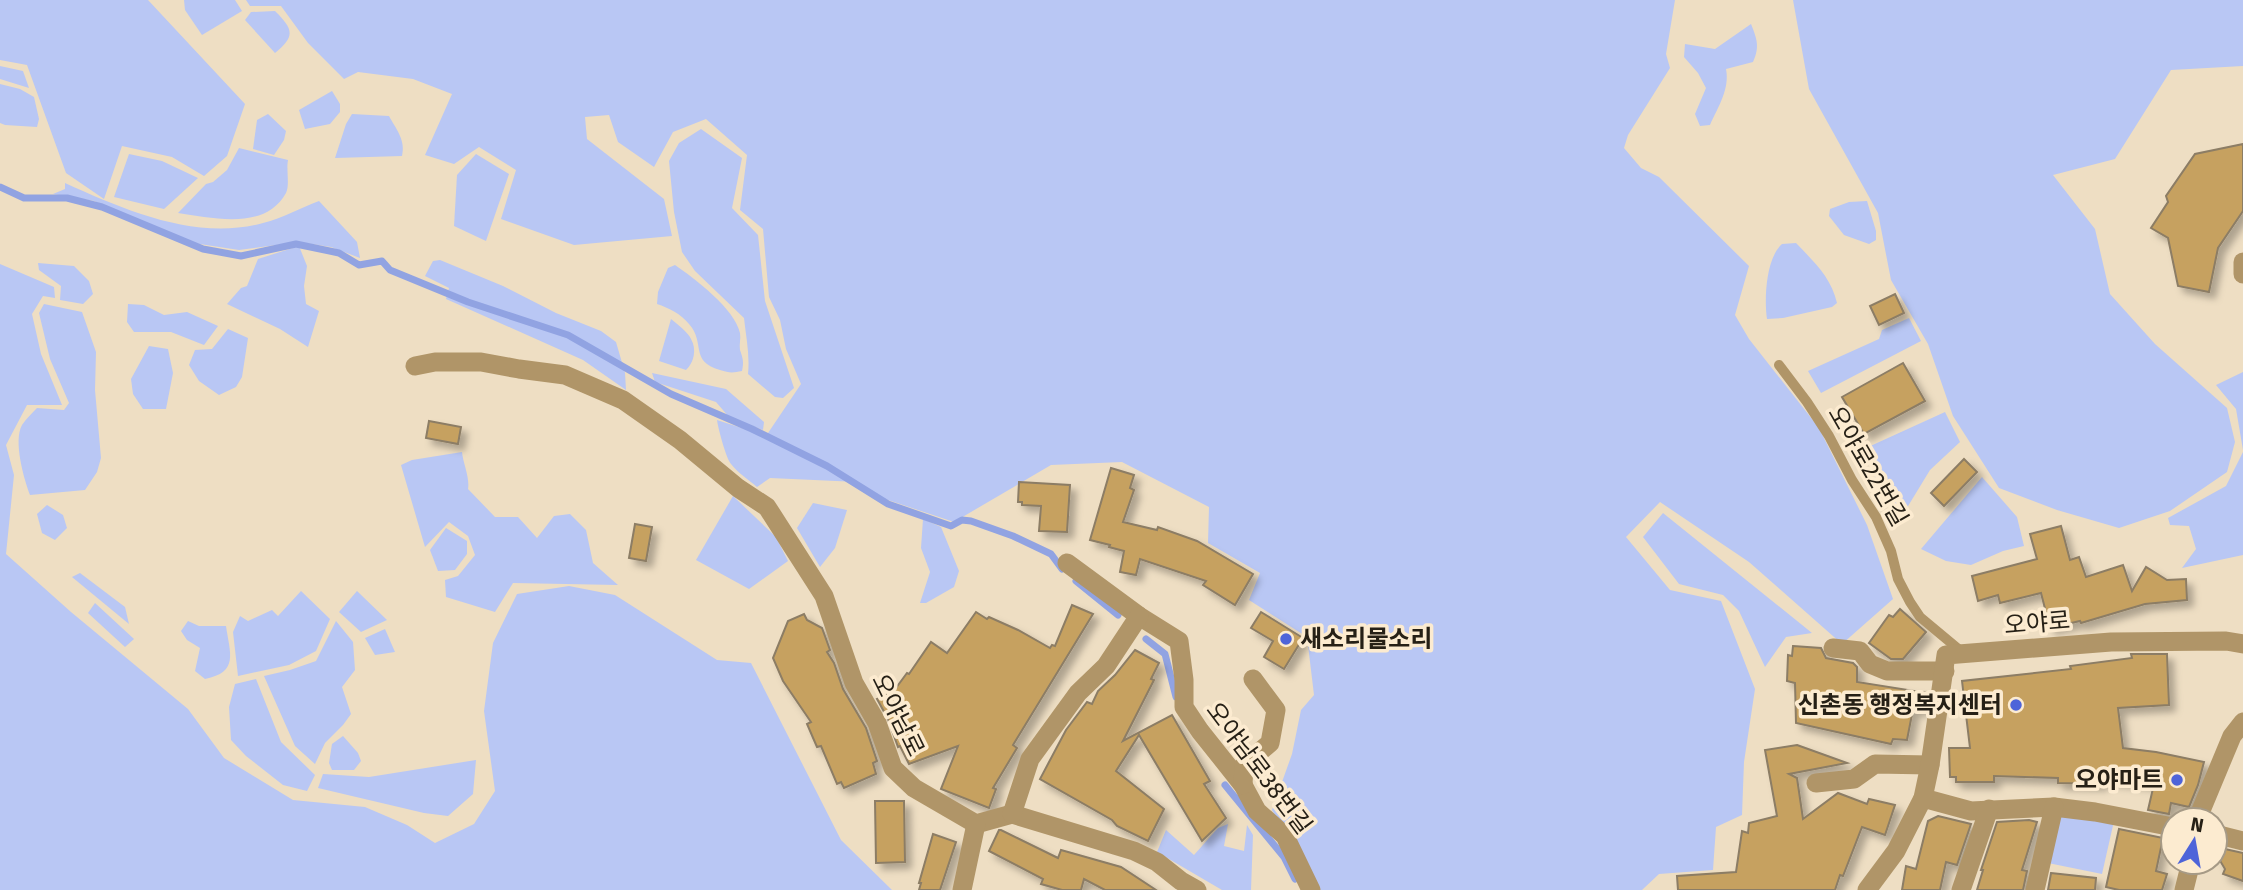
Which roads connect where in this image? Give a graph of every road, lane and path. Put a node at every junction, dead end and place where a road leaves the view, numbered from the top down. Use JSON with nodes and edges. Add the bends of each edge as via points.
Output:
{"nodes":[{"id":1,"x":2243,"y":262,"type":"edge"},
{"id":2,"x":2243,"y":274,"type":"edge"},
{"id":3,"x":1779,"y":365,"type":"dead end"},
{"id":4,"x":415,"y":366,"type":"dead end"},
{"id":5,"x":1067,"y":563,"type":"dead end"},
{"id":6,"x":1139,"y":616,"type":"junction"},
{"id":7,"x":2243,"y":644,"type":"edge"},
{"id":8,"x":1833,"y":648,"type":"dead end"},
{"id":9,"x":1964,"y":654,"type":"junction"},
{"id":10,"x":1945,"y":671,"type":"junction"},
{"id":11,"x":1254,"y":679,"type":"dead end"},
{"id":12,"x":2243,"y":722,"type":"edge"},
{"id":13,"x":1930,"y":765,"type":"junction"},
{"id":14,"x":1815,"y":783,"type":"dead end"},
{"id":15,"x":1243,"y":785,"type":"junction"},
{"id":16,"x":1923,"y":798,"type":"junction"},
{"id":17,"x":2203,"y":806,"type":"edge"},
{"id":18,"x":2054,"y":807,"type":"junction"},
{"id":19,"x":1989,"y":809,"type":"junction"},
{"id":20,"x":1012,"y":814,"type":"junction"},
{"id":21,"x":976,"y":824,"type":"junction"},
{"id":22,"x":2159,"y":824,"type":"edge"},
{"id":23,"x":962,"y":890,"type":"edge"},
{"id":24,"x":1197,"y":890,"type":"edge"},
{"id":25,"x":1311,"y":890,"type":"edge"},
{"id":26,"x":1867,"y":890,"type":"edge"},
{"id":27,"x":1961,"y":890,"type":"edge"},
{"id":28,"x":2035,"y":890,"type":"edge"}],
"edges":[{"from":1,"to":2,"type":"street"},
{"from":3,"to":9,"type":"lane","name":"오야로22번길","via":[[1829,436],[1876,517],[1910,602],[1920,617]]},
{"from":4,"to":21,"type":"street","name":"오야남로","via":[[481,362],[565,374],[623,400],[767,507],[824,596],[854,683],[877,723],[893,768],[914,788]]},
{"from":5,"to":6,"type":"street","name":"오야남로38번길"},
{"from":6,"to":15,"type":"street","name":"오야남로38번길","via":[[1179,641],[1184,706]]},
{"from":6,"to":20,"type":"street","via":[[1106,666],[1078,693],[1030,759]]},
{"from":7,"to":9,"type":"street","name":"오야로","via":[[2213,640],[2111,642]]},
{"from":8,"to":10,"type":"street","via":[[1860,651],[1870,664],[1887,671]]},
{"from":9,"to":10,"type":"street","via":[[1946,655]]},
{"from":10,"to":13,"type":"street"},
{"from":11,"to":15,"type":"street","via":[[1276,710],[1270,743],[1244,765]]},
{"from":12,"to":17,"type":"street","via":[[2232,736]]},
{"from":13,"to":14,"type":"street","via":[[1875,764],[1854,779]]},
{"from":13,"to":16,"type":"street"},
{"from":15,"to":25,"type":"street","name":"오야남로38번길","via":[[1257,811],[1285,836]]},
{"from":16,"to":19,"type":"street","via":[[1971,811]]},
{"from":16,"to":26,"type":"street","via":[[1896,851]]},
{"from":18,"to":19,"type":"street"},
{"from":18,"to":22,"type":"street"},
{"from":18,"to":28,"type":"street"},
{"from":19,"to":27,"type":"street"},
{"from":20,"to":21,"type":"street"},
{"from":20,"to":24,"type":"street","via":[[1134,850]]},
{"from":21,"to":23,"type":"street"}]}
